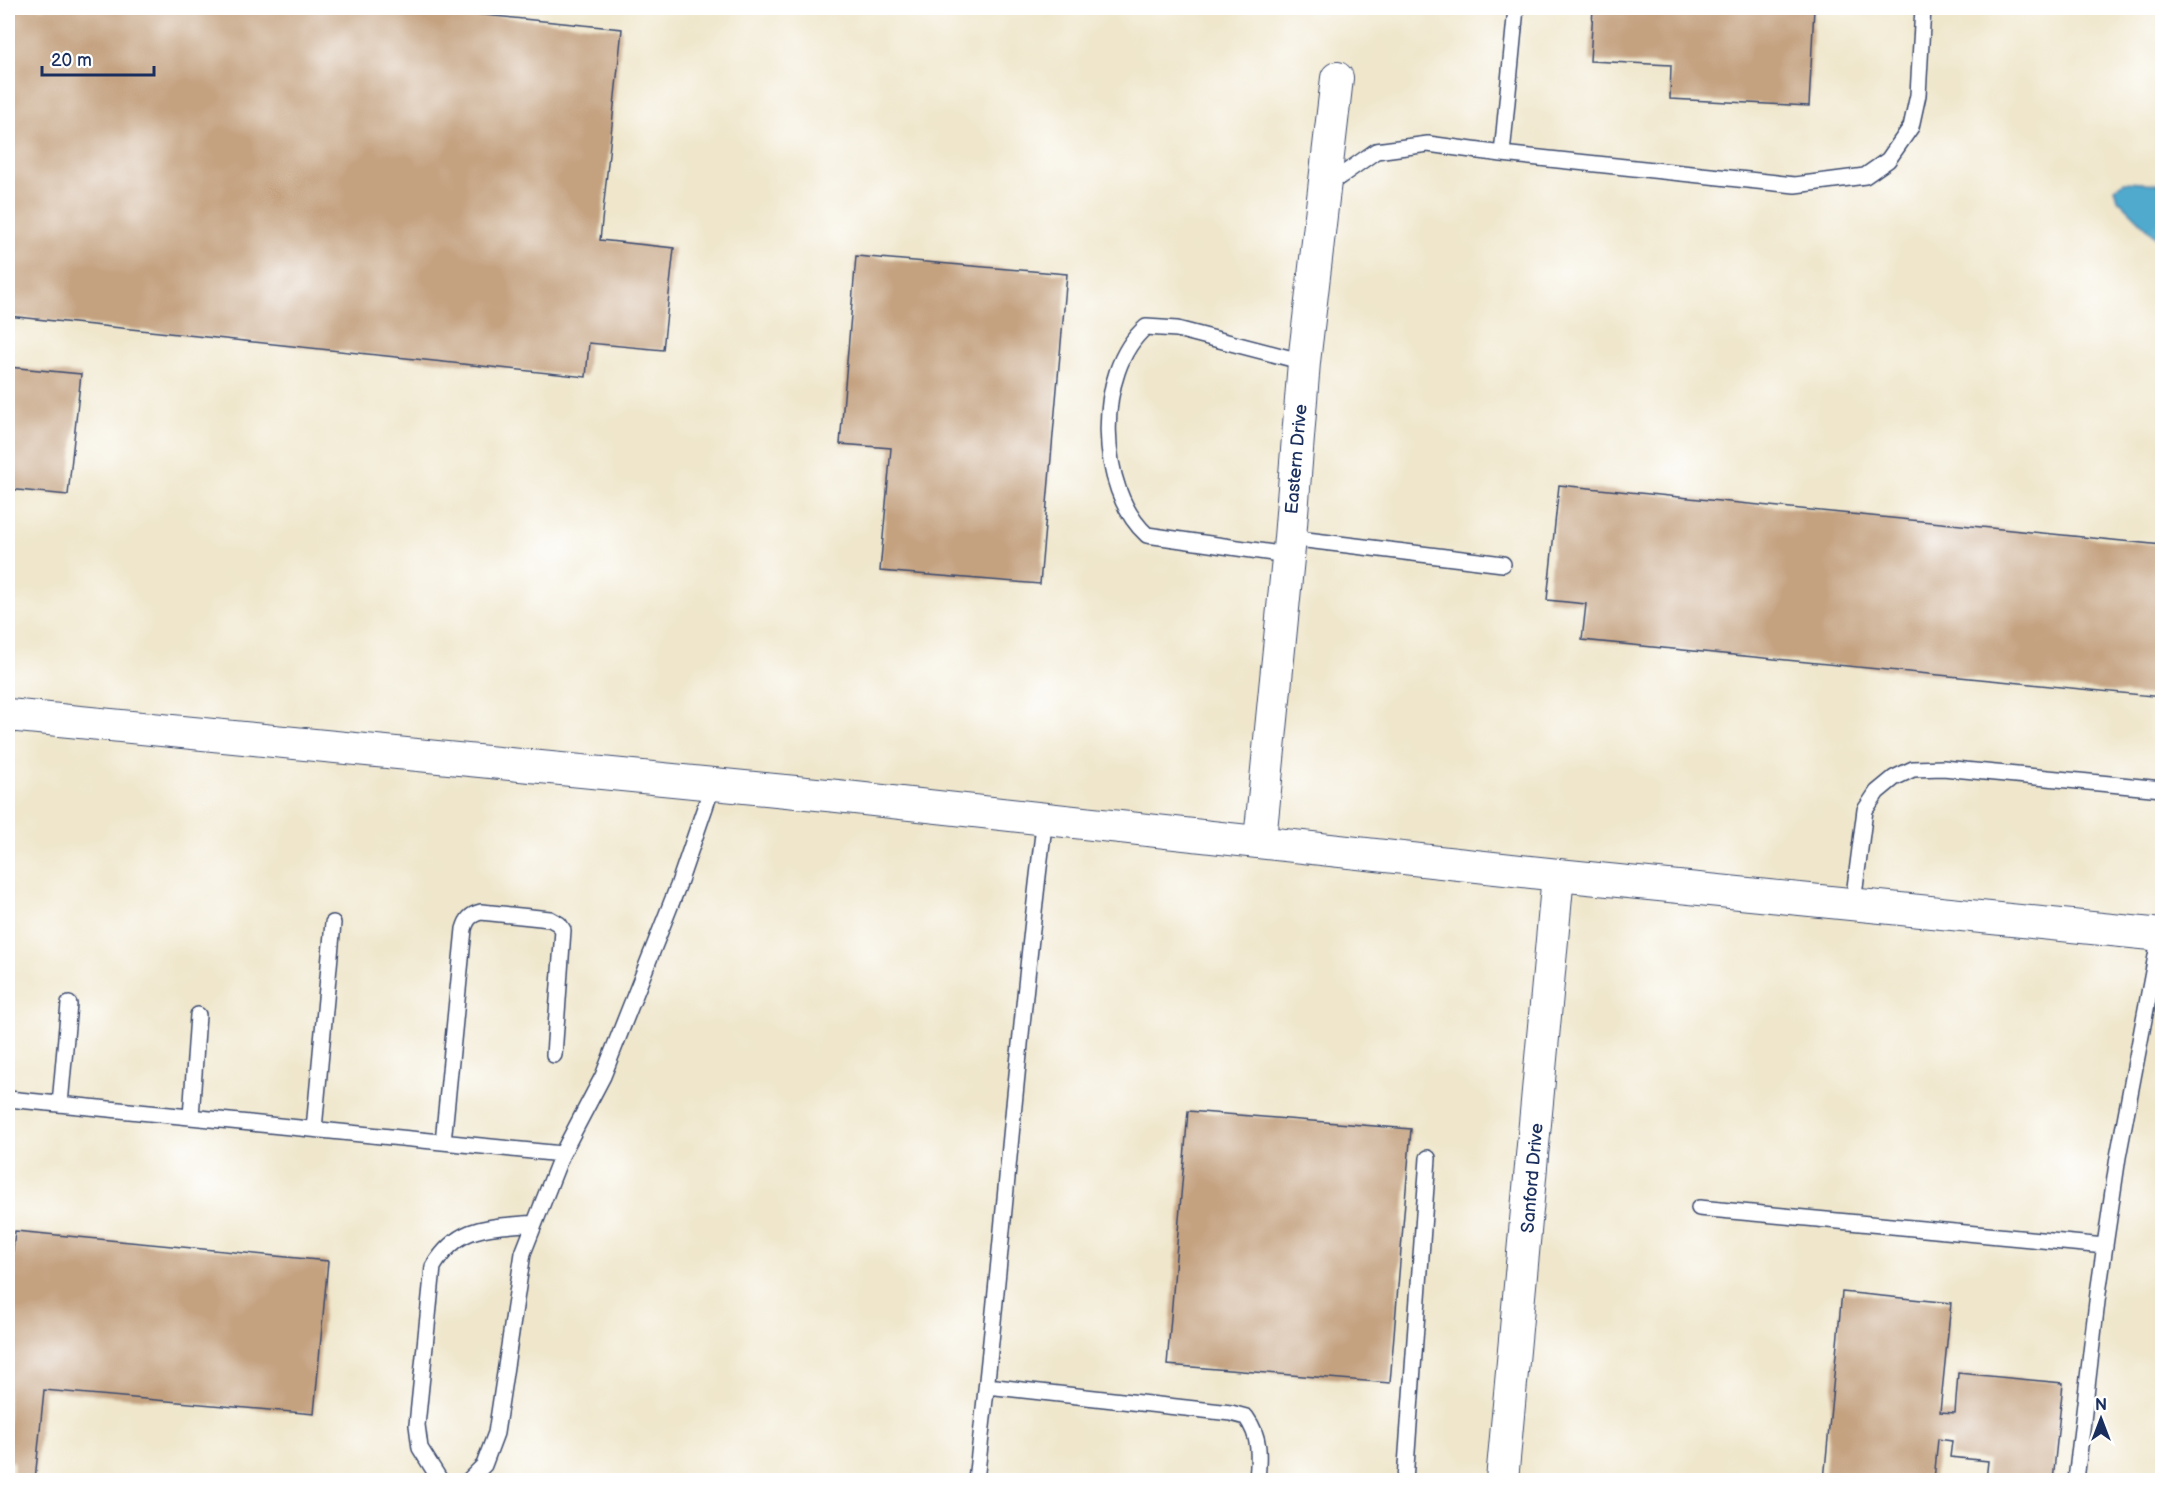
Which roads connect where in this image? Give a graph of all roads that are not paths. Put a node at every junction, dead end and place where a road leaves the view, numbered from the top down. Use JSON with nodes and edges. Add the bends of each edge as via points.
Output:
{"nodes":[{"id":1,"x":1516,"y":8,"type":"edge"},
{"id":2,"x":1923,"y":8,"type":"edge"},
{"id":3,"x":1337,"y":78,"type":"dead end"},
{"id":4,"x":1502,"y":154,"type":"junction"},
{"id":5,"x":1324,"y":187,"type":"junction"},
{"id":6,"x":1304,"y":362,"type":"junction"},
{"id":7,"x":1289,"y":546,"type":"junction"},
{"id":8,"x":1503,"y":564,"type":"dead end"},
{"id":9,"x":8,"y":715,"type":"edge"},
{"id":10,"x":713,"y":784,"type":"junction"},
{"id":11,"x":2163,"y":789,"type":"edge"},
{"id":12,"x":1045,"y":818,"type":"junction"},
{"id":13,"x":1260,"y":840,"type":"junction"},
{"id":14,"x":1558,"y":875,"type":"junction"},
{"id":15,"x":1853,"y":903,"type":"junction"},
{"id":16,"x":333,"y":922,"type":"dead end"},
{"id":17,"x":2161,"y":935,"type":"edge"},
{"id":18,"x":69,"y":1004,"type":"dead end"},
{"id":19,"x":198,"y":1015,"type":"dead end"},
{"id":20,"x":554,"y":1054,"type":"dead end"},
{"id":21,"x":8,"y":1099,"type":"edge"},
{"id":22,"x":60,"y":1104,"type":"junction"},
{"id":23,"x":191,"y":1117,"type":"junction"},
{"id":24,"x":314,"y":1129,"type":"junction"},
{"id":25,"x":443,"y":1142,"type":"junction"},
{"id":26,"x":562,"y":1154,"type":"junction"},
{"id":27,"x":1428,"y":1158,"type":"dead end"},
{"id":28,"x":1699,"y":1208,"type":"dead end"},
{"id":29,"x":535,"y":1223,"type":"junction"},
{"id":30,"x":2105,"y":1246,"type":"junction"},
{"id":31,"x":987,"y":1386,"type":"junction"},
{"id":32,"x":440,"y":1480,"type":"edge"},
{"id":33,"x":470,"y":1480,"type":"edge"},
{"id":34,"x":976,"y":1480,"type":"edge"},
{"id":35,"x":1257,"y":1480,"type":"edge"},
{"id":36,"x":1405,"y":1480,"type":"edge"},
{"id":37,"x":1502,"y":1480,"type":"edge"},
{"id":38,"x":2076,"y":1480,"type":"edge"}],
"edges":[{"from":1,"to":4,"type":"lane"},
{"from":2,"to":4,"type":"lane","via":[[1918,95],[1911,127],[1888,160],[1865,176],[1795,185]]},
{"from":3,"to":5,"type":"street","name":"Eastern Drive"},
{"from":4,"to":5,"type":"lane","via":[[1428,144],[1376,150]]},
{"from":5,"to":6,"type":"street","name":"Eastern Drive"},
{"from":6,"to":7,"type":"street","name":"Eastern Drive"},
{"from":6,"to":7,"type":"lane","via":[[1177,329],[1146,327],[1132,338],[1119,362],[1111,391],[1109,444],[1115,482],[1134,524],[1147,535]]},
{"from":7,"to":8,"type":"lane"},
{"from":7,"to":13,"type":"street","name":"Eastern Drive"},
{"from":9,"to":10,"type":"street"},
{"from":10,"to":12,"type":"street"},
{"from":10,"to":26,"type":"lane","via":[[678,886],[603,1076]]},
{"from":11,"to":15,"type":"lane","via":[[1943,768],[1913,769],[1877,792],[1865,810]]},
{"from":12,"to":13,"type":"street"},
{"from":12,"to":31,"type":"lane","via":[[1027,962]]},
{"from":13,"to":14,"type":"street"},
{"from":14,"to":15,"type":"street"},
{"from":14,"to":37,"type":"street","name":"Sanford Drive"},
{"from":15,"to":17,"type":"street"},
{"from":16,"to":24,"type":"lane"},
{"from":17,"to":30,"type":"lane"},
{"from":18,"to":22,"type":"lane"},
{"from":19,"to":23,"type":"lane"},
{"from":20,"to":25,"type":"lane","via":[[563,930],[550,920],[474,914],[467,919],[464,929]]},
{"from":21,"to":22,"type":"lane"},
{"from":22,"to":23,"type":"lane"},
{"from":23,"to":24,"type":"lane"},
{"from":24,"to":25,"type":"lane"},
{"from":25,"to":26,"type":"lane"},
{"from":26,"to":29,"type":"lane"},
{"from":27,"to":36,"type":"lane"},
{"from":28,"to":30,"type":"lane"},
{"from":29,"to":32,"type":"lane","via":[[475,1230],[457,1238],[433,1268],[417,1425],[420,1448]]},
{"from":29,"to":33,"type":"lane","via":[[523,1253],[496,1433],[484,1466]]},
{"from":30,"to":38,"type":"lane"},
{"from":31,"to":34,"type":"lane"},
{"from":31,"to":35,"type":"lane","via":[[1246,1417],[1259,1448]]}]}
